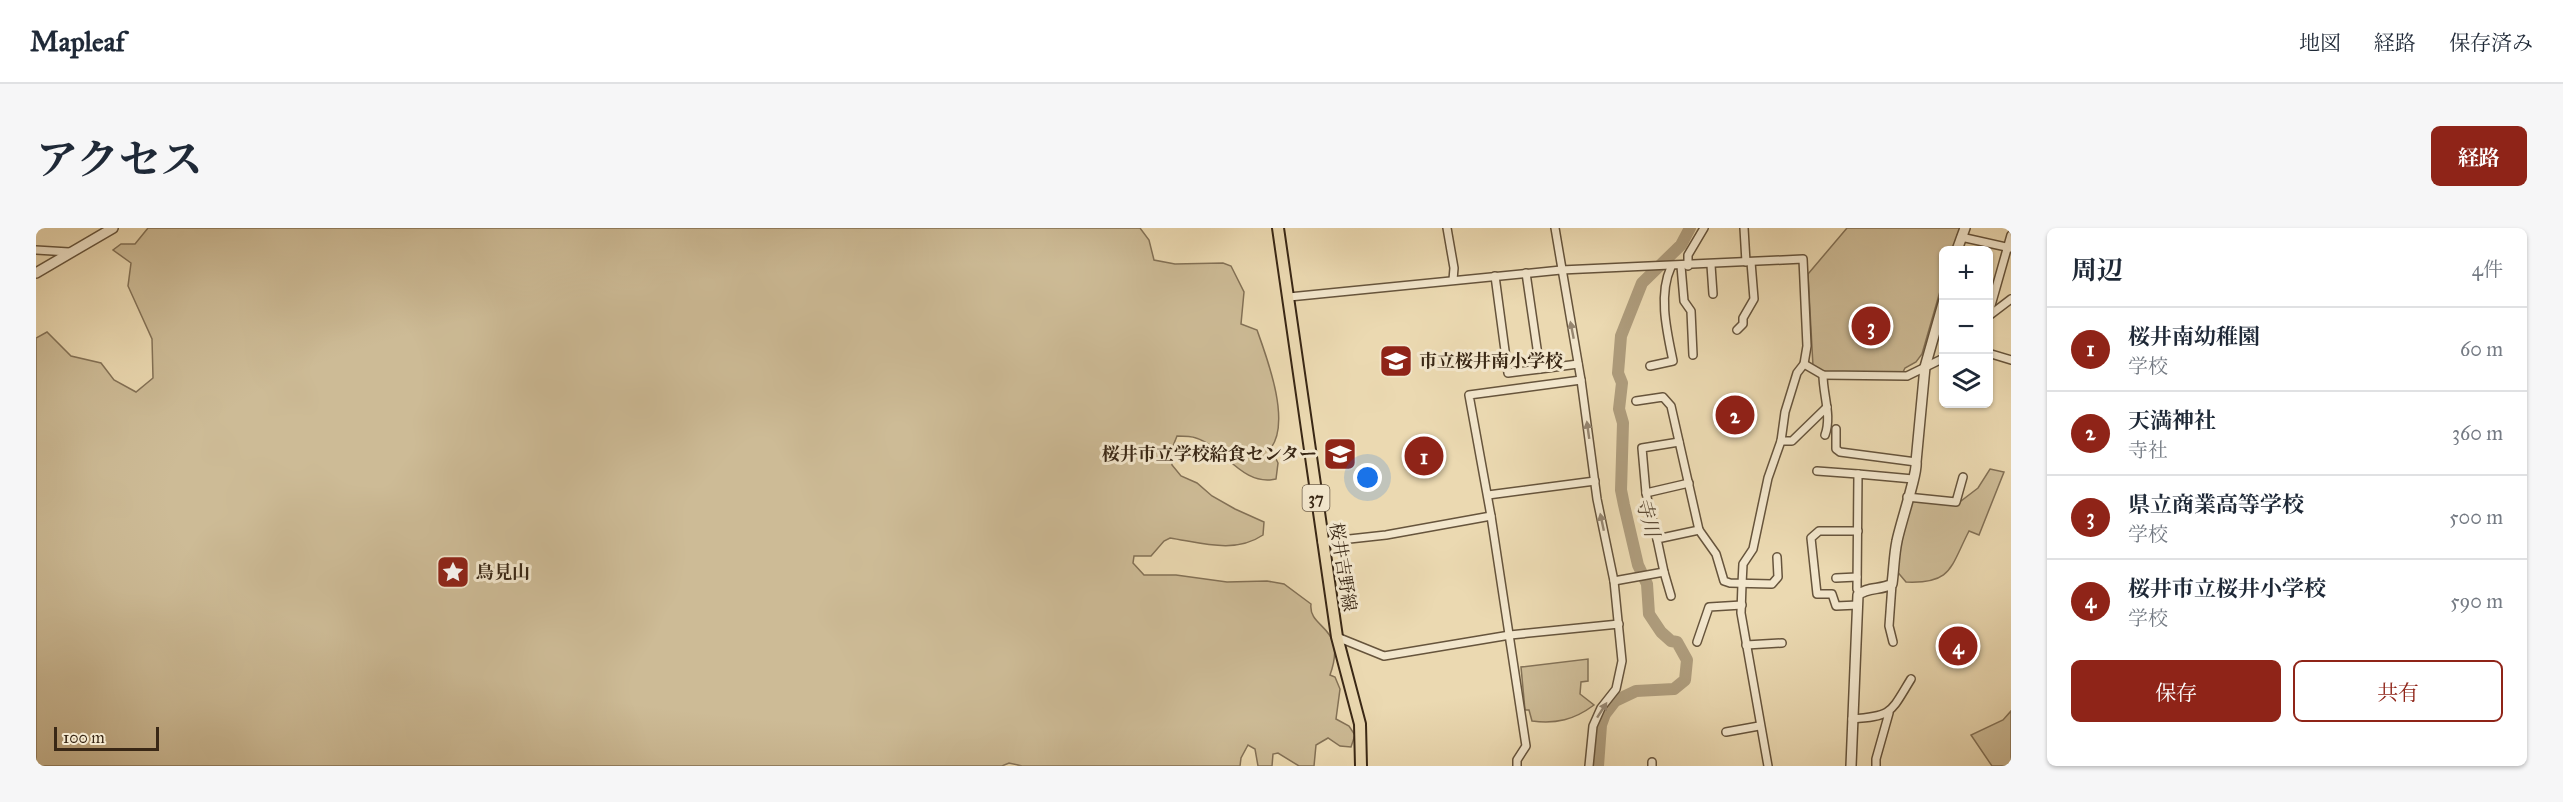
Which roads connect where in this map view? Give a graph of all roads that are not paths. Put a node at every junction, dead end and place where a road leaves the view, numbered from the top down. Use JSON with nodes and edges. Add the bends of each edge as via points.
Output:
{"nodes":[{"id":1,"x":113,"y":228,"type":"edge"},
{"id":2,"x":1278,"y":228,"type":"edge"},
{"id":3,"x":1447,"y":228,"type":"edge"},
{"id":4,"x":1556,"y":228,"type":"edge"},
{"id":5,"x":1704,"y":228,"type":"edge"},
{"id":6,"x":1744,"y":228,"type":"edge"},
{"id":7,"x":1963,"y":232,"type":"edge"},
{"id":8,"x":2011,"y":235,"type":"edge"},
{"id":9,"x":2010,"y":247,"type":"edge"},
{"id":10,"x":36,"y":250,"type":"edge"},
{"id":11,"x":71,"y":252,"type":"junction"},
{"id":12,"x":1749,"y":262,"type":"junction"},
{"id":13,"x":1711,"y":265,"type":"junction"},
{"id":14,"x":1684,"y":266,"type":"junction"},
{"id":15,"x":1671,"y":267,"type":"junction"},
{"id":16,"x":1561,"y":270,"type":"junction"},
{"id":17,"x":36,"y":273,"type":"edge"},
{"id":18,"x":1526,"y":273,"type":"junction"},
{"id":19,"x":1495,"y":276,"type":"junction"},
{"id":20,"x":1453,"y":280,"type":"junction"},
{"id":21,"x":1713,"y":294,"type":"dead end"},
{"id":22,"x":1289,"y":297,"type":"junction"},
{"id":23,"x":2011,"y":299,"type":"edge"},
{"id":24,"x":1993,"y":303,"type":"edge"},
{"id":25,"x":1993,"y":313,"type":"edge"},
{"id":26,"x":1939,"y":318,"type":"edge"},
{"id":27,"x":1737,"y":330,"type":"dead end"},
{"id":28,"x":1992,"y":354,"type":"edge"},
{"id":29,"x":1693,"y":355,"type":"dead end"},
{"id":30,"x":1939,"y":360,"type":"edge"},
{"id":31,"x":2011,"y":360,"type":"edge"},
{"id":32,"x":1578,"y":364,"type":"junction"},
{"id":33,"x":1804,"y":364,"type":"junction"},
{"id":34,"x":1650,"y":366,"type":"dead end"},
{"id":35,"x":1925,"y":367,"type":"junction"},
{"id":36,"x":1539,"y":369,"type":"junction"},
{"id":37,"x":1822,"y":375,"type":"junction"},
{"id":38,"x":1581,"y":380,"type":"junction"},
{"id":39,"x":1636,"y":401,"type":"dead end"},
{"id":40,"x":1827,"y":407,"type":"junction"},
{"id":41,"x":1836,"y":429,"type":"dead end"},
{"id":42,"x":1825,"y":435,"type":"dead end"},
{"id":43,"x":1781,"y":441,"type":"junction"},
{"id":44,"x":1679,"y":442,"type":"junction"},
{"id":45,"x":1916,"y":462,"type":"junction"},
{"id":46,"x":1817,"y":471,"type":"dead end"},
{"id":47,"x":1858,"y":474,"type":"junction"},
{"id":48,"x":1963,"y":477,"type":"dead end"},
{"id":49,"x":1913,"y":479,"type":"junction"},
{"id":50,"x":1594,"y":481,"type":"junction"},
{"id":51,"x":1689,"y":483,"type":"junction"},
{"id":52,"x":1646,"y":493,"type":"junction"},
{"id":53,"x":1488,"y":495,"type":"junction"},
{"id":54,"x":1907,"y":497,"type":"junction"},
{"id":55,"x":1491,"y":516,"type":"junction"},
{"id":56,"x":1699,"y":530,"type":"junction"},
{"id":57,"x":1858,"y":531,"type":"junction"},
{"id":58,"x":1657,"y":539,"type":"junction"},
{"id":59,"x":1322,"y":542,"type":"junction"},
{"id":60,"x":1777,"y":557,"type":"dead end"},
{"id":61,"x":1664,"y":572,"type":"junction"},
{"id":62,"x":1857,"y":577,"type":"junction"},
{"id":63,"x":1836,"y":578,"type":"dead end"},
{"id":64,"x":1614,"y":581,"type":"junction"},
{"id":65,"x":1742,"y":584,"type":"junction"},
{"id":66,"x":1892,"y":584,"type":"junction"},
{"id":67,"x":1859,"y":592,"type":"junction"},
{"id":68,"x":1671,"y":596,"type":"dead end"},
{"id":69,"x":1742,"y":605,"type":"junction"},
{"id":70,"x":1858,"y":605,"type":"junction"},
{"id":71,"x":1619,"y":624,"type":"junction"},
{"id":72,"x":1510,"y":635,"type":"junction"},
{"id":73,"x":1336,"y":637,"type":"junction"},
{"id":74,"x":1697,"y":642,"type":"dead end"},
{"id":75,"x":1893,"y":642,"type":"dead end"},
{"id":76,"x":1782,"y":643,"type":"dead end"},
{"id":77,"x":1746,"y":645,"type":"junction"},
{"id":78,"x":1911,"y":679,"type":"dead end"},
{"id":79,"x":1889,"y":713,"type":"junction"},
{"id":80,"x":1852,"y":719,"type":"junction"},
{"id":81,"x":1759,"y":726,"type":"junction"},
{"id":82,"x":1726,"y":732,"type":"dead end"},
{"id":83,"x":1361,"y":766,"type":"edge"},
{"id":84,"x":1517,"y":766,"type":"edge"},
{"id":85,"x":1589,"y":766,"type":"edge"},
{"id":86,"x":1768,"y":766,"type":"edge"},
{"id":87,"x":1851,"y":766,"type":"edge"},
{"id":88,"x":1876,"y":766,"type":"edge"}],
"edges":[{"from":1,"to":11,"type":"street"},
{"from":2,"to":22,"type":"main road","name":"桜井吉野線","number":"37"},
{"from":3,"to":20,"type":"street"},
{"from":4,"to":16,"type":"street"},
{"from":5,"to":14,"type":"street"},
{"from":6,"to":12,"type":"street"},
{"from":7,"to":9,"type":"street"},
{"from":8,"to":9,"type":"street"},
{"from":9,"to":24,"type":"street"},
{"from":10,"to":11,"type":"street"},
{"from":11,"to":17,"type":"street"},
{"from":12,"to":13,"type":"street"},
{"from":12,"to":27,"type":"street","via":[[1754,299]]},
{"from":12,"to":33,"type":"street","via":[[1803,259],[1807,346]]},
{"from":13,"to":14,"type":"street"},
{"from":13,"to":21,"type":"street"},
{"from":14,"to":15,"type":"street"},
{"from":14,"to":29,"type":"street","via":[[1684,301],[1691,311]]},
{"from":15,"to":16,"type":"street"},
{"from":15,"to":34,"type":"street","via":[[1665,279],[1666,328],[1673,361]]},
{"from":16,"to":18,"type":"street"},
{"from":32,"to":16,"type":"street","one_way":true},
{"from":18,"to":19,"type":"street"},
{"from":18,"to":36,"type":"street"},
{"from":19,"to":20,"type":"street"},
{"from":19,"to":36,"type":"street","via":[[1508,373]]},
{"from":20,"to":22,"type":"street"},
{"from":22,"to":59,"type":"main road","name":"桜井吉野線","number":"37"},
{"from":23,"to":25,"type":"street"},
{"from":26,"to":35,"type":"street"},
{"from":28,"to":31,"type":"street"},
{"from":30,"to":35,"type":"street"},
{"from":32,"to":36,"type":"street"},
{"from":32,"to":38,"type":"street"},
{"from":33,"to":37,"type":"street"},
{"from":33,"to":43,"type":"street","via":[[1797,373],[1785,412]]},
{"from":35,"to":37,"type":"street","via":[[1907,376]]},
{"from":35,"to":45,"type":"street"},
{"from":37,"to":40,"type":"street"},
{"from":50,"to":38,"type":"street","one_way":true},
{"from":38,"to":53,"type":"street","via":[[1469,395]]},
{"from":39,"to":44,"type":"street","via":[[1663,397],[1671,406]]},
{"from":40,"to":42,"type":"street"},
{"from":40,"to":43,"type":"street","via":[[1792,441]]},
{"from":41,"to":45,"type":"street","via":[[1836,449],[1840,452]]},
{"from":43,"to":65,"type":"street","via":[[1768,478],[1753,549],[1743,564]]},
{"from":44,"to":51,"type":"street"},
{"from":44,"to":52,"type":"street","via":[[1642,448]]},
{"from":45,"to":49,"type":"street"},
{"from":46,"to":47,"type":"street"},
{"from":47,"to":49,"type":"street"},
{"from":47,"to":57,"type":"street"},
{"from":48,"to":54,"type":"street","via":[[1956,502]]},
{"from":49,"to":54,"type":"street"},
{"from":50,"to":53,"type":"street"},
{"from":64,"to":50,"type":"street","one_way":true},
{"from":51,"to":52,"type":"street"},
{"from":51,"to":56,"type":"street"},
{"from":52,"to":58,"type":"street"},
{"from":53,"to":55,"type":"street"},
{"from":54,"to":66,"type":"street"},
{"from":55,"to":59,"type":"street"},
{"from":55,"to":72,"type":"street"},
{"from":56,"to":58,"type":"street"},
{"from":56,"to":65,"type":"street","via":[[1716,554],[1724,581]]},
{"from":57,"to":62,"type":"street"},
{"from":57,"to":70,"type":"street","via":[[1819,531],[1811,538],[1816,594],[1832,594],[1836,606]]},
{"from":58,"to":61,"type":"street"},
{"from":59,"to":73,"type":"main road","name":"桜井吉野線","number":"37"},
{"from":60,"to":65,"type":"street","via":[[1778,577],[1772,584]]},
{"from":61,"to":64,"type":"street"},
{"from":61,"to":68,"type":"street"},
{"from":62,"to":63,"type":"street"},
{"from":62,"to":67,"type":"street"},
{"from":64,"to":71,"type":"street"},
{"from":65,"to":69,"type":"street"},
{"from":66,"to":67,"type":"street"},
{"from":66,"to":75,"type":"street","via":[[1889,626]]},
{"from":67,"to":70,"type":"street"},
{"from":69,"to":74,"type":"street","via":[[1709,607]]},
{"from":69,"to":77,"type":"street"},
{"from":70,"to":80,"type":"street"},
{"from":71,"to":72,"type":"street"},
{"from":85,"to":71,"type":"street","one_way":true,"via":[[1593,726],[1616,689],[1620,675]]},
{"from":72,"to":73,"type":"street","via":[[1383,656]]},
{"from":72,"to":84,"type":"street","via":[[1526,746]]},
{"from":73,"to":83,"type":"main road","name":"桜井吉野線","number":"37","via":[[1360,724]]},
{"from":76,"to":77,"type":"street"},
{"from":77,"to":81,"type":"street"},
{"from":78,"to":79,"type":"street"},
{"from":79,"to":80,"type":"street"},
{"from":79,"to":88,"type":"street"},
{"from":80,"to":87,"type":"street"},
{"from":81,"to":82,"type":"street"},
{"from":81,"to":86,"type":"street"}]}
